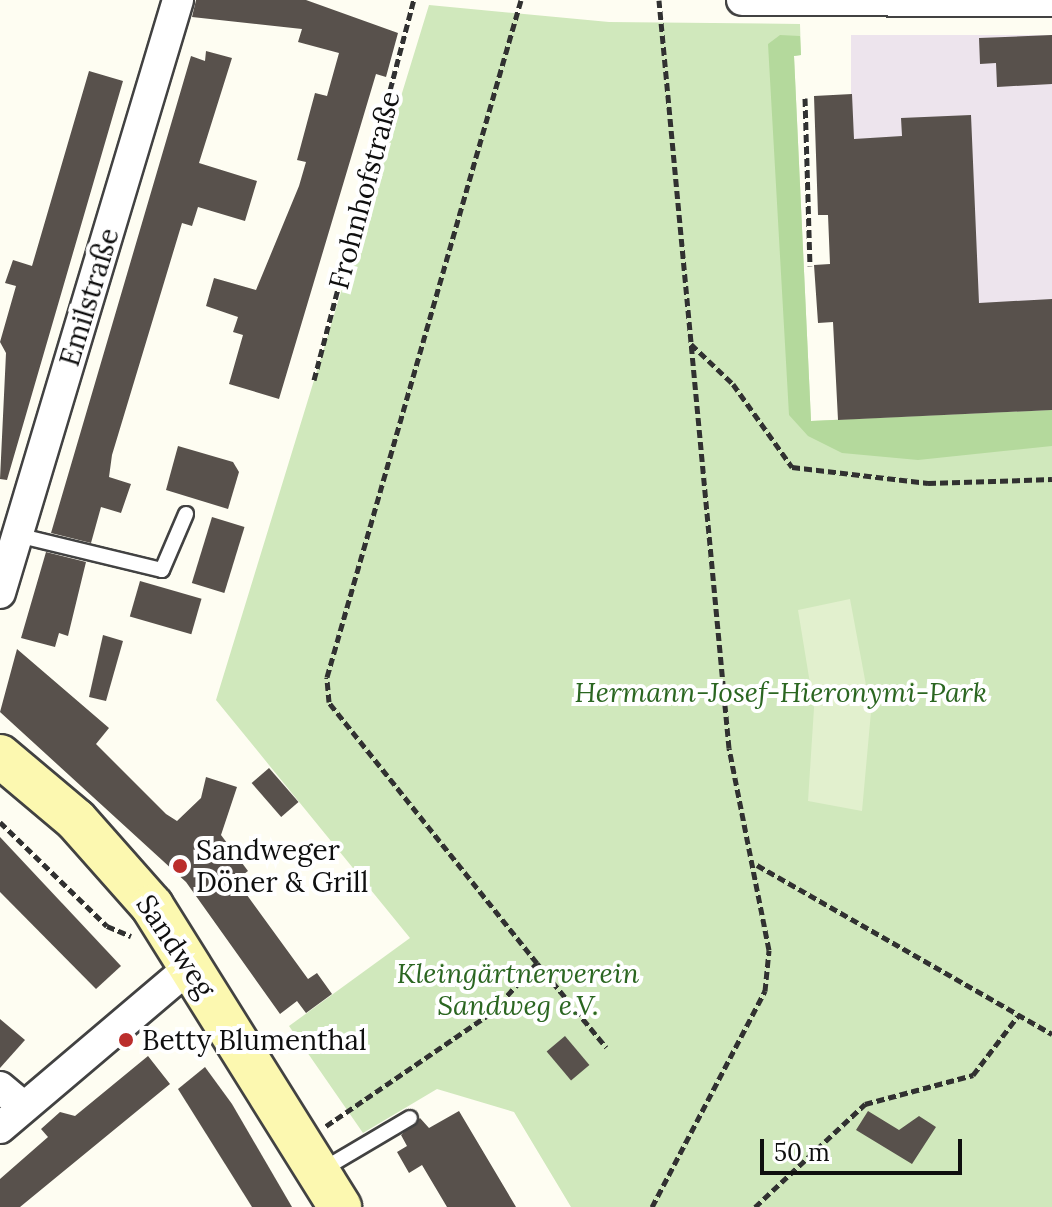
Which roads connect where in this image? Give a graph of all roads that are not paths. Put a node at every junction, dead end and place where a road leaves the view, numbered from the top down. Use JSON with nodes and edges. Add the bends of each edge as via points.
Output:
{"nodes":[{"id":1,"x":178,"y":0,"type":"edge"},
{"id":2,"x":742,"y":0,"type":"edge"},
{"id":3,"x":1052,"y":1,"type":"edge"},
{"id":4,"x":925,"y":2,"type":"edge"},
{"id":5,"x":186,"y":514,"type":"dead end"},
{"id":6,"x":17,"y":535,"type":"junction"},
{"id":7,"x":0,"y":593,"type":"edge"},
{"id":8,"x":0,"y":756,"type":"edge"},
{"id":9,"x":192,"y":965,"type":"junction"},
{"id":10,"x":11,"y":1096,"type":"edge"},
{"id":11,"x":410,"y":1118,"type":"dead end"},
{"id":12,"x":0,"y":1128,"type":"edge"},
{"id":13,"x":318,"y":1172,"type":"junction"},
{"id":14,"x":340,"y":1207,"type":"edge"}],
"edges":[{"from":1,"to":6,"type":"street","name":"Emilstraße"},
{"from":2,"to":4,"type":"street"},
{"from":3,"to":4,"type":"street"},
{"from":5,"to":6,"type":"lane","via":[[162,570]]},
{"from":6,"to":7,"type":"street","name":"Emilstraße"},
{"from":8,"to":9,"type":"street","name":"Sandweg","via":[[110,857]]},
{"from":9,"to":10,"type":"street"},
{"from":9,"to":13,"type":"street","name":"Sandweg"},
{"from":10,"to":12,"type":"street"},
{"from":11,"to":13,"type":"lane"},
{"from":13,"to":14,"type":"street","name":"Sandweg"}]}
